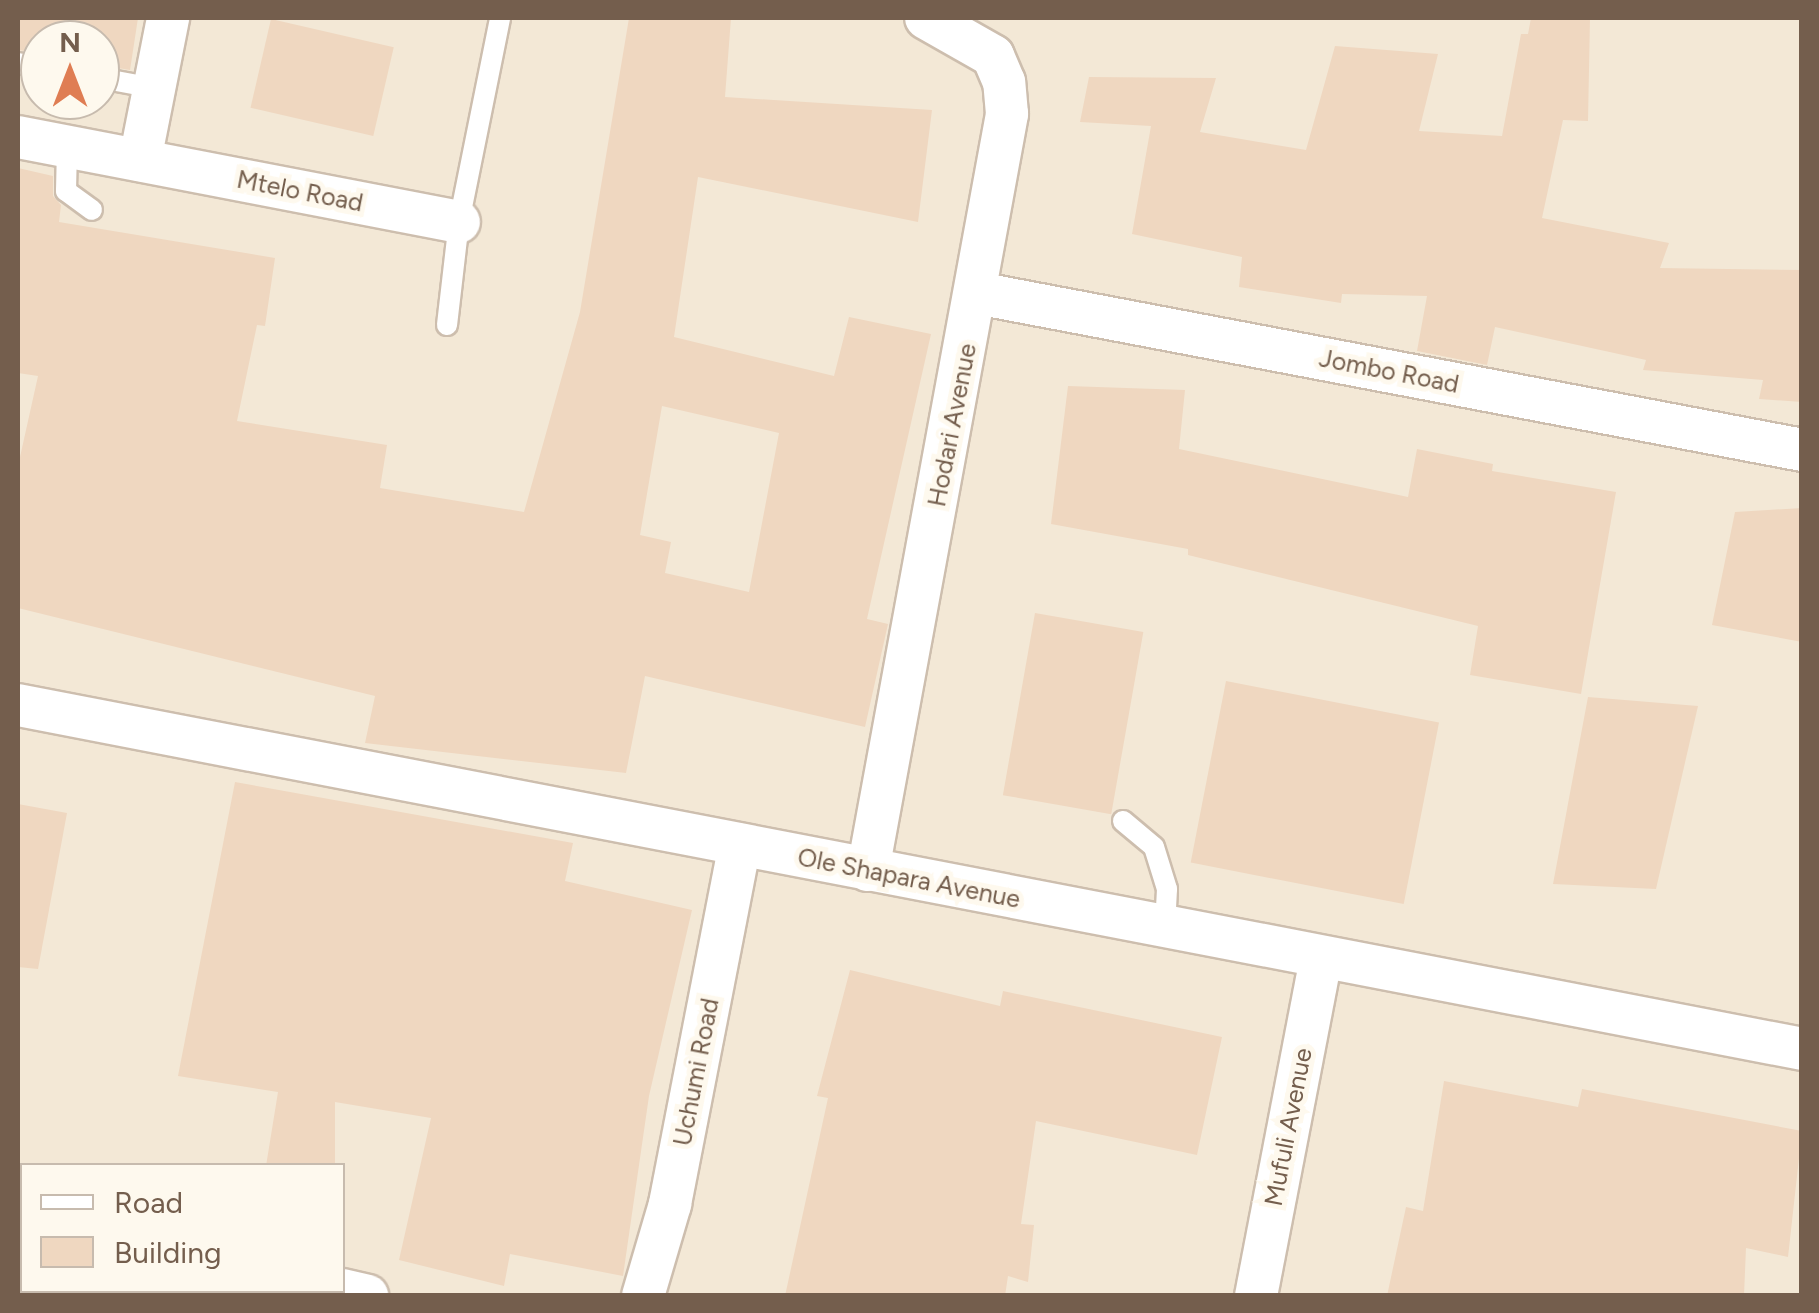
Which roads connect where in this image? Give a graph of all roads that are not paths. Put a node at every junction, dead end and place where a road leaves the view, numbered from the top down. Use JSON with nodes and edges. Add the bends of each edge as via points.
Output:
{"nodes":[{"id":1,"x":168,"y":18,"type":"edge"},
{"id":2,"x":500,"y":18,"type":"edge"},
{"id":3,"x":926,"y":18,"type":"edge"},
{"id":4,"x":120,"y":82,"type":"edge"},
{"id":5,"x":154,"y":88,"type":"junction"},
{"id":6,"x":18,"y":138,"type":"edge"},
{"id":7,"x":67,"y":146,"type":"junction"},
{"id":8,"x":140,"y":160,"type":"junction"},
{"id":9,"x":92,"y":210,"type":"dead end"},
{"id":10,"x":459,"y":222,"type":"junction"},
{"id":11,"x":977,"y":293,"type":"junction"},
{"id":12,"x":447,"y":325,"type":"dead end"},
{"id":13,"x":1802,"y":450,"type":"edge"},
{"id":14,"x":18,"y":705,"type":"edge"},
{"id":15,"x":1122,"y":822,"type":"dead end"},
{"id":16,"x":740,"y":845,"type":"junction"},
{"id":17,"x":868,"y":870,"type":"junction"},
{"id":18,"x":1165,"y":928,"type":"junction"},
{"id":19,"x":1321,"y":960,"type":"junction"},
{"id":20,"x":1802,"y":1050,"type":"edge"},
{"id":21,"x":643,"y":1296,"type":"edge"},
{"id":22,"x":1256,"y":1296,"type":"edge"}],
"edges":[{"from":1,"to":5,"type":"street"},
{"from":2,"to":10,"type":"lane"},
{"from":3,"to":11,"type":"street","name":"Hodari Avenue","via":[[993,56],[1004,82],[1007,114]]},
{"from":4,"to":5,"type":"lane"},
{"from":5,"to":8,"type":"street"},
{"from":6,"to":7,"type":"street","name":"Mtelo Road"},
{"from":7,"to":8,"type":"street","name":"Mtelo Road"},
{"from":7,"to":9,"type":"lane","via":[[66,191]]},
{"from":8,"to":10,"type":"street","name":"Mtelo Road"},
{"from":10,"to":12,"type":"lane"},
{"from":11,"to":13,"type":"street","name":"Jombo Road"},
{"from":11,"to":17,"type":"street","name":"Hodari Avenue"},
{"from":14,"to":16,"type":"street","name":"Ole Shapara Avenue"},
{"from":15,"to":18,"type":"lane","via":[[1154,848],[1166,889]]},
{"from":16,"to":17,"type":"street","name":"Ole Shapara Avenue"},
{"from":16,"to":21,"type":"street","name":"Uchumi Road","via":[[670,1204]]},
{"from":17,"to":18,"type":"street","name":"Ole Shapara Avenue"},
{"from":18,"to":19,"type":"street","name":"Ole Shapara Avenue"},
{"from":19,"to":20,"type":"street","name":"Ole Shapara Avenue"},
{"from":19,"to":22,"type":"street","name":"Mufuli Avenue"}]}
